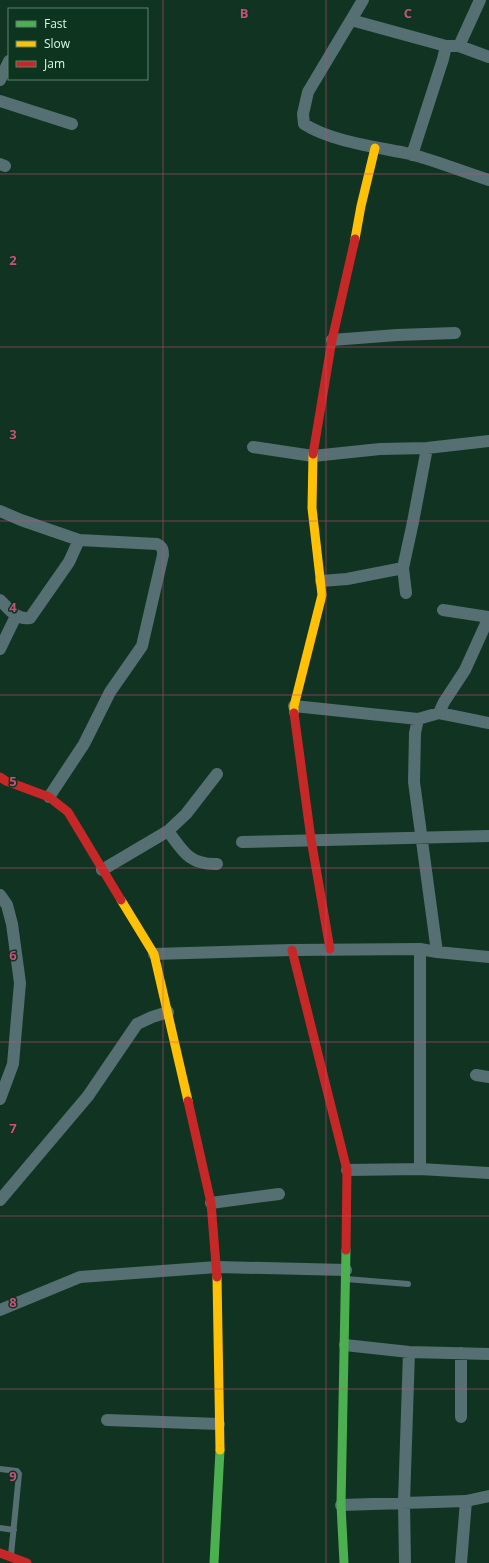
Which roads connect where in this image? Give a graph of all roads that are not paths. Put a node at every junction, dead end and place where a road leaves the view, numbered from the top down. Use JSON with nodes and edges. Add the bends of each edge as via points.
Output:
{"nodes":[{"id":1,"x":362,"y":0,"type":"edge"},
{"id":2,"x":480,"y":0,"type":"edge"},
{"id":3,"x":351,"y":20,"type":"junction"},
{"id":4,"x":446,"y":46,"type":"junction"},
{"id":5,"x":459,"y":46,"type":"junction"},
{"id":6,"x":489,"y":57,"type":"edge"},
{"id":7,"x":8,"y":63,"type":"edge"},
{"id":8,"x":0,"y":80,"type":"edge"},
{"id":9,"x":0,"y":101,"type":"edge"},
{"id":10,"x":72,"y":124,"type":"dead end"},
{"id":11,"x":375,"y":148,"type":"junction"},
{"id":12,"x":412,"y":155,"type":"junction"},
{"id":13,"x":489,"y":180,"type":"edge"},
{"id":14,"x":455,"y":333,"type":"dead end"},
{"id":15,"x":332,"y":340,"type":"junction"},
{"id":16,"x":489,"y":441,"type":"edge"},
{"id":17,"x":253,"y":447,"type":"dead end"},
{"id":18,"x":427,"y":448,"type":"junction"},
{"id":19,"x":313,"y":456,"type":"junction"},
{"id":20,"x":0,"y":511,"type":"edge"},
{"id":21,"x":79,"y":540,"type":"junction"},
{"id":22,"x":403,"y":568,"type":"junction"},
{"id":23,"x":321,"y":580,"type":"junction"},
{"id":24,"x":406,"y":593,"type":"dead end"},
{"id":25,"x":0,"y":600,"type":"edge"},
{"id":26,"x":443,"y":610,"type":"dead end"},
{"id":27,"x":16,"y":616,"type":"junction"},
{"id":28,"x":489,"y":617,"type":"edge"},
{"id":29,"x":0,"y":649,"type":"edge"},
{"id":30,"x":294,"y":706,"type":"junction"},
{"id":31,"x":439,"y":713,"type":"junction"},
{"id":32,"x":418,"y":719,"type":"junction"},
{"id":33,"x":489,"y":724,"type":"edge"},
{"id":34,"x":217,"y":774,"type":"dead end"},
{"id":35,"x":0,"y":777,"type":"edge"},
{"id":36,"x":49,"y":797,"type":"junction"},
{"id":37,"x":168,"y":831,"type":"junction"},
{"id":38,"x":489,"y":836,"type":"edge"},
{"id":39,"x":422,"y":837,"type":"junction"},
{"id":40,"x":311,"y":839,"type":"junction"},
{"id":41,"x":242,"y":842,"type":"dead end"},
{"id":42,"x":217,"y":864,"type":"dead end"},
{"id":43,"x":102,"y":870,"type":"junction"},
{"id":44,"x":0,"y":895,"type":"edge"},
{"id":45,"x":330,"y":949,"type":"junction"},
{"id":46,"x":420,"y":949,"type":"junction"},
{"id":47,"x":292,"y":950,"type":"junction"},
{"id":48,"x":437,"y":952,"type":"junction"},
{"id":49,"x":154,"y":954,"type":"junction"},
{"id":50,"x":489,"y":957,"type":"edge"},
{"id":51,"x":168,"y":1012,"type":"junction"},
{"id":52,"x":476,"y":1075,"type":"dead end"},
{"id":53,"x":489,"y":1077,"type":"edge"},
{"id":54,"x":0,"y":1099,"type":"edge"},
{"id":55,"x":420,"y":1169,"type":"junction"},
{"id":56,"x":347,"y":1170,"type":"junction"},
{"id":57,"x":489,"y":1173,"type":"edge"},
{"id":58,"x":278,"y":1194,"type":"dead end"},
{"id":59,"x":0,"y":1200,"type":"edge"},
{"id":60,"x":211,"y":1203,"type":"junction"},
{"id":61,"x":217,"y":1267,"type":"junction"},
{"id":62,"x":346,"y":1274,"type":"junction"},
{"id":63,"x":408,"y":1284,"type":"dead end"},
{"id":64,"x":0,"y":1310,"type":"edge"},
{"id":65,"x":345,"y":1345,"type":"junction"},
{"id":66,"x":409,"y":1352,"type":"junction"},
{"id":67,"x":461,"y":1353,"type":"junction"},
{"id":68,"x":489,"y":1354,"type":"edge"},
{"id":69,"x":461,"y":1417,"type":"dead end"},
{"id":70,"x":107,"y":1420,"type":"dead end"},
{"id":71,"x":219,"y":1424,"type":"junction"},
{"id":72,"x":0,"y":1469,"type":"edge"},
{"id":73,"x":489,"y":1496,"type":"edge"},
{"id":74,"x":466,"y":1501,"type":"junction"},
{"id":75,"x":404,"y":1502,"type":"junction"},
{"id":76,"x":341,"y":1505,"type":"junction"},
{"id":77,"x":0,"y":1528,"type":"edge"},
{"id":78,"x":14,"y":1530,"type":"junction"},
{"id":79,"x":0,"y":1553,"type":"edge"},
{"id":80,"x":11,"y":1557,"type":"junction"},
{"id":81,"x":26,"y":1563,"type":"edge"},
{"id":82,"x":214,"y":1563,"type":"edge"},
{"id":83,"x":344,"y":1563,"type":"edge"},
{"id":84,"x":406,"y":1563,"type":"edge"},
{"id":85,"x":462,"y":1563,"type":"edge"}],
"edges":[{"from":1,"to":3,"type":"street"},
{"from":2,"to":5,"type":"street"},
{"from":3,"to":4,"type":"street"},
{"from":3,"to":11,"type":"street","via":[[308,92],[303,114],[304,124],[316,132]]},
{"from":4,"to":5,"type":"street"},
{"from":4,"to":12,"type":"street"},
{"from":5,"to":6,"type":"street"},
{"from":7,"to":8,"type":"street"},
{"from":9,"to":10,"type":"street"},
{"from":11,"to":12,"type":"street"},
{"from":11,"to":15,"type":"street"},
{"from":12,"to":13,"type":"street"},
{"from":14,"to":15,"type":"street"},
{"from":15,"to":19,"type":"street"},
{"from":16,"to":18,"type":"street"},
{"from":17,"to":19,"type":"street"},
{"from":18,"to":19,"type":"street","via":[[380,449]]},
{"from":18,"to":22,"type":"street"},
{"from":19,"to":23,"type":"street","via":[[312,508]]},
{"from":20,"to":21,"type":"street"},
{"from":21,"to":27,"type":"street","via":[[69,562],[30,618],[22,619]]},
{"from":21,"to":36,"type":"street","via":[[157,544],[163,550],[163,556],[142,646],[110,692],[84,744]]},
{"from":22,"to":23,"type":"street","via":[[347,579]]},
{"from":22,"to":24,"type":"street"},
{"from":23,"to":30,"type":"street","via":[[320,605]]},
{"from":25,"to":27,"type":"street"},
{"from":26,"to":28,"type":"street"},
{"from":27,"to":29,"type":"street"},
{"from":28,"to":31,"type":"street","via":[[465,670]]},
{"from":30,"to":32,"type":"street"},
{"from":30,"to":40,"type":"street"},
{"from":31,"to":32,"type":"street"},
{"from":31,"to":33,"type":"street"},
{"from":32,"to":39,"type":"street","via":[[415,732],[414,782]]},
{"from":34,"to":37,"type":"street","via":[[179,822]]},
{"from":35,"to":36,"type":"street"},
{"from":36,"to":43,"type":"street","via":[[68,812]]},
{"from":37,"to":42,"type":"street","via":[[187,856],[199,862]]},
{"from":37,"to":43,"type":"street"},
{"from":38,"to":39,"type":"street"},
{"from":39,"to":40,"type":"street"},
{"from":39,"to":48,"type":"street"},
{"from":40,"to":41,"type":"street"},
{"from":40,"to":45,"type":"street"},
{"from":43,"to":49,"type":"street"},
{"from":44,"to":54,"type":"street","via":[[7,906],[12,924],[20,983],[13,1064]]},
{"from":45,"to":46,"type":"street"},
{"from":45,"to":47,"type":"street"},
{"from":46,"to":48,"type":"street"},
{"from":46,"to":55,"type":"street"},
{"from":47,"to":49,"type":"street"},
{"from":47,"to":56,"type":"street"},
{"from":48,"to":50,"type":"street"},
{"from":49,"to":51,"type":"street"},
{"from":51,"to":59,"type":"street","via":[[137,1024],[88,1096]]},
{"from":51,"to":60,"type":"street"},
{"from":52,"to":53,"type":"street"},
{"from":55,"to":56,"type":"street"},
{"from":55,"to":57,"type":"street"},
{"from":56,"to":62,"type":"street"},
{"from":58,"to":60,"type":"street"},
{"from":60,"to":61,"type":"street"},
{"from":61,"to":62,"type":"street"},
{"from":61,"to":64,"type":"street","via":[[80,1277]]},
{"from":61,"to":71,"type":"street"},
{"from":62,"to":63,"type":"lane"},
{"from":62,"to":65,"type":"street"},
{"from":65,"to":66,"type":"street"},
{"from":65,"to":76,"type":"street"},
{"from":66,"to":67,"type":"street"},
{"from":66,"to":75,"type":"street"},
{"from":67,"to":68,"type":"street"},
{"from":67,"to":69,"type":"street"},
{"from":70,"to":71,"type":"street"},
{"from":71,"to":82,"type":"street","via":[[220,1466]]},
{"from":72,"to":78,"type":"lane","via":[[17,1471],[19,1474]]},
{"from":73,"to":74,"type":"street"},
{"from":74,"to":75,"type":"street"},
{"from":74,"to":85,"type":"street"},
{"from":75,"to":76,"type":"street"},
{"from":75,"to":84,"type":"street"},
{"from":76,"to":83,"type":"street"},
{"from":77,"to":78,"type":"lane"},
{"from":78,"to":80,"type":"lane"},
{"from":79,"to":80,"type":"street"},
{"from":80,"to":81,"type":"street"}]}
